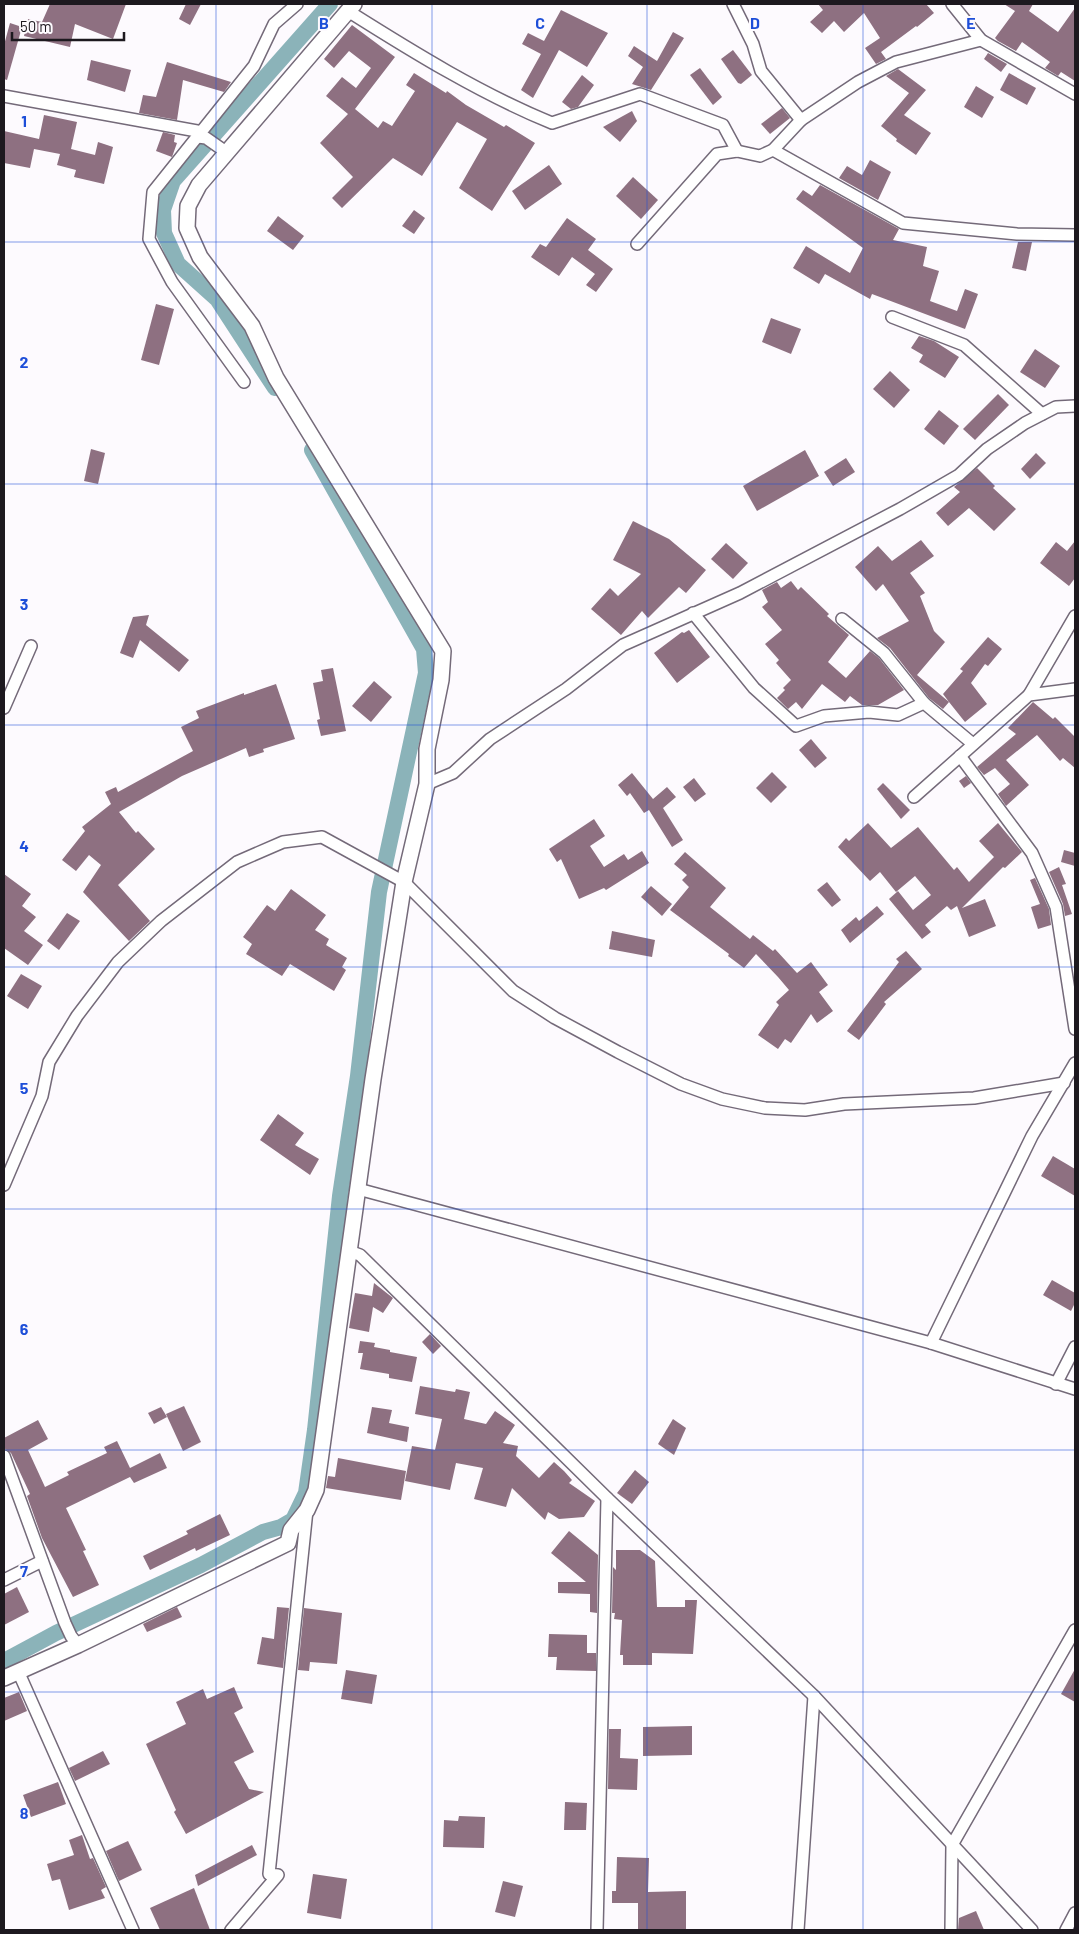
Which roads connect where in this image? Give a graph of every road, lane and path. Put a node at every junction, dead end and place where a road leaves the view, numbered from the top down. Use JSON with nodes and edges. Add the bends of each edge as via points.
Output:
{"nodes":[{"id":1,"x":297,"y":4,"type":"edge"},
{"id":2,"x":733,"y":4,"type":"edge"},
{"id":3,"x":952,"y":4,"type":"edge"},
{"id":4,"x":351,"y":7,"type":"edge"},
{"id":5,"x":982,"y":40,"type":"junction"},
{"id":6,"x":1075,"y":94,"type":"edge"},
{"id":7,"x":4,"y":96,"type":"edge"},
{"id":8,"x":801,"y":120,"type":"junction"},
{"id":9,"x":202,"y":137,"type":"junction"},
{"id":10,"x":222,"y":148,"type":"junction"},
{"id":11,"x":773,"y":150,"type":"junction"},
{"id":12,"x":737,"y":151,"type":"junction"},
{"id":13,"x":1075,"y":235,"type":"edge"},
{"id":14,"x":637,"y":244,"type":"dead end"},
{"id":15,"x":892,"y":317,"type":"dead end"},
{"id":16,"x":244,"y":382,"type":"dead end"},
{"id":17,"x":1075,"y":406,"type":"edge"},
{"id":18,"x":1042,"y":414,"type":"junction"},
{"id":19,"x":693,"y":613,"type":"junction"},
{"id":20,"x":1075,"y":616,"type":"edge"},
{"id":21,"x":842,"y":620,"type":"dead end"},
{"id":22,"x":31,"y":646,"type":"dead end"},
{"id":23,"x":1075,"y":689,"type":"edge"},
{"id":24,"x":1029,"y":695,"type":"junction"},
{"id":25,"x":924,"y":704,"type":"junction"},
{"id":26,"x":4,"y":708,"type":"edge"},
{"id":27,"x":973,"y":744,"type":"junction"},
{"id":28,"x":960,"y":756,"type":"junction"},
{"id":29,"x":427,"y":784,"type":"junction"},
{"id":30,"x":914,"y":797,"type":"dead end"},
{"id":31,"x":404,"y":882,"type":"junction"},
{"id":32,"x":1075,"y":1029,"type":"edge"},
{"id":33,"x":1075,"y":1063,"type":"edge"},
{"id":34,"x":1064,"y":1084,"type":"junction"},
{"id":35,"x":4,"y":1185,"type":"edge"},
{"id":36,"x":358,"y":1189,"type":"junction"},
{"id":37,"x":350,"y":1251,"type":"junction"},
{"id":38,"x":931,"y":1343,"type":"junction"},
{"id":39,"x":1075,"y":1347,"type":"edge"},
{"id":40,"x":1056,"y":1384,"type":"junction"},
{"id":41,"x":1075,"y":1389,"type":"edge"},
{"id":42,"x":4,"y":1456,"type":"edge"},
{"id":43,"x":9,"y":1480,"type":"edge"},
{"id":44,"x":607,"y":1498,"type":"junction"},
{"id":45,"x":307,"y":1510,"type":"junction"},
{"id":46,"x":42,"y":1562,"type":"junction"},
{"id":47,"x":4,"y":1580,"type":"edge"},
{"id":48,"x":1075,"y":1630,"type":"edge"},
{"id":49,"x":74,"y":1640,"type":"junction"},
{"id":50,"x":18,"y":1671,"type":"junction"},
{"id":51,"x":4,"y":1678,"type":"edge"},
{"id":52,"x":814,"y":1696,"type":"junction"},
{"id":53,"x":952,"y":1845,"type":"junction"},
{"id":54,"x":1075,"y":1913,"type":"edge"},
{"id":55,"x":133,"y":1930,"type":"edge"},
{"id":56,"x":231,"y":1930,"type":"edge"},
{"id":57,"x":597,"y":1930,"type":"edge"},
{"id":58,"x":798,"y":1930,"type":"edge"},
{"id":59,"x":951,"y":1930,"type":"edge"},
{"id":60,"x":1032,"y":1930,"type":"edge"},
{"id":61,"x":1066,"y":1930,"type":"edge"}],
"edges":[{"from":1,"to":9,"type":"street","via":[[274,24],[254,66]]},
{"from":2,"to":8,"type":"street","via":[[753,44],[761,71]]},
{"from":3,"to":5,"type":"street"},
{"from":4,"to":10,"type":"street"},
{"from":4,"to":12,"type":"street","via":[[395,41],[519,110],[552,123],[640,94],[722,125]]},
{"from":5,"to":6,"type":"street"},
{"from":5,"to":8,"type":"street","via":[[896,62],[858,82]]},
{"from":7,"to":9,"type":"street","via":[[197,131]]},
{"from":8,"to":11,"type":"street"},
{"from":9,"to":10,"type":"street"},
{"from":9,"to":16,"type":"street","via":[[152,192],[149,239],[172,282]]},
{"from":10,"to":29,"type":"street","via":[[188,206],[188,228],[200,258],[252,326],[276,378],[443,651],[441,680],[427,748]]},
{"from":11,"to":12,"type":"street","via":[[760,156]]},
{"from":11,"to":13,"type":"street","via":[[903,223],[1017,234]]},
{"from":12,"to":14,"type":"street","via":[[717,154]]},
{"from":15,"to":18,"type":"street","via":[[964,345]]},
{"from":17,"to":18,"type":"street","via":[[1056,407]]},
{"from":18,"to":19,"type":"street","via":[[987,449],[960,475],[740,593]]},
{"from":19,"to":25,"type":"street","via":[[754,688],[796,726],[824,716],[869,712],[898,715]]},
{"from":19,"to":29,"type":"street","via":[[624,645],[566,689],[490,739],[453,773]]},
{"from":20,"to":24,"type":"street"},
{"from":21,"to":25,"type":"street","via":[[884,653]]},
{"from":22,"to":26,"type":"street"},
{"from":23,"to":24,"type":"street"},
{"from":24,"to":27,"type":"street"},
{"from":25,"to":27,"type":"street"},
{"from":27,"to":28,"type":"street"},
{"from":28,"to":30,"type":"street"},
{"from":28,"to":32,"type":"street","via":[[1032,853],[1056,907]]},
{"from":29,"to":31,"type":"street"},
{"from":31,"to":34,"type":"street","via":[[513,991],[618,1052],[681,1084],[722,1099],[765,1108],[805,1110],[844,1104],[974,1098]]},
{"from":31,"to":35,"type":"street","via":[[322,837],[283,842],[237,862],[161,921],[118,962],[77,1016],[48,1062],[42,1096]]},
{"from":31,"to":36,"type":"street"},
{"from":33,"to":34,"type":"street"},
{"from":34,"to":38,"type":"street","via":[[1032,1136]]},
{"from":36,"to":37,"type":"street"},
{"from":36,"to":38,"type":"street"},
{"from":37,"to":44,"type":"street","via":[[360,1255]]},
{"from":37,"to":45,"type":"street","via":[[316,1490]]},
{"from":38,"to":40,"type":"street"},
{"from":39,"to":40,"type":"street"},
{"from":40,"to":41,"type":"street"},
{"from":42,"to":43,"type":"street"},
{"from":43,"to":46,"type":"street"},
{"from":44,"to":52,"type":"street"},
{"from":44,"to":57,"type":"street"},
{"from":45,"to":49,"type":"street","via":[[291,1530],[288,1542]]},
{"from":45,"to":56,"type":"street","via":[[269,1874],[278,1875]]},
{"from":46,"to":47,"type":"street"},
{"from":46,"to":49,"type":"street"},
{"from":48,"to":53,"type":"street"},
{"from":49,"to":50,"type":"street"},
{"from":50,"to":51,"type":"street"},
{"from":50,"to":55,"type":"street"},
{"from":52,"to":53,"type":"street"},
{"from":52,"to":58,"type":"street"},
{"from":53,"to":59,"type":"street"},
{"from":53,"to":60,"type":"street"},
{"from":54,"to":61,"type":"street"}]}
